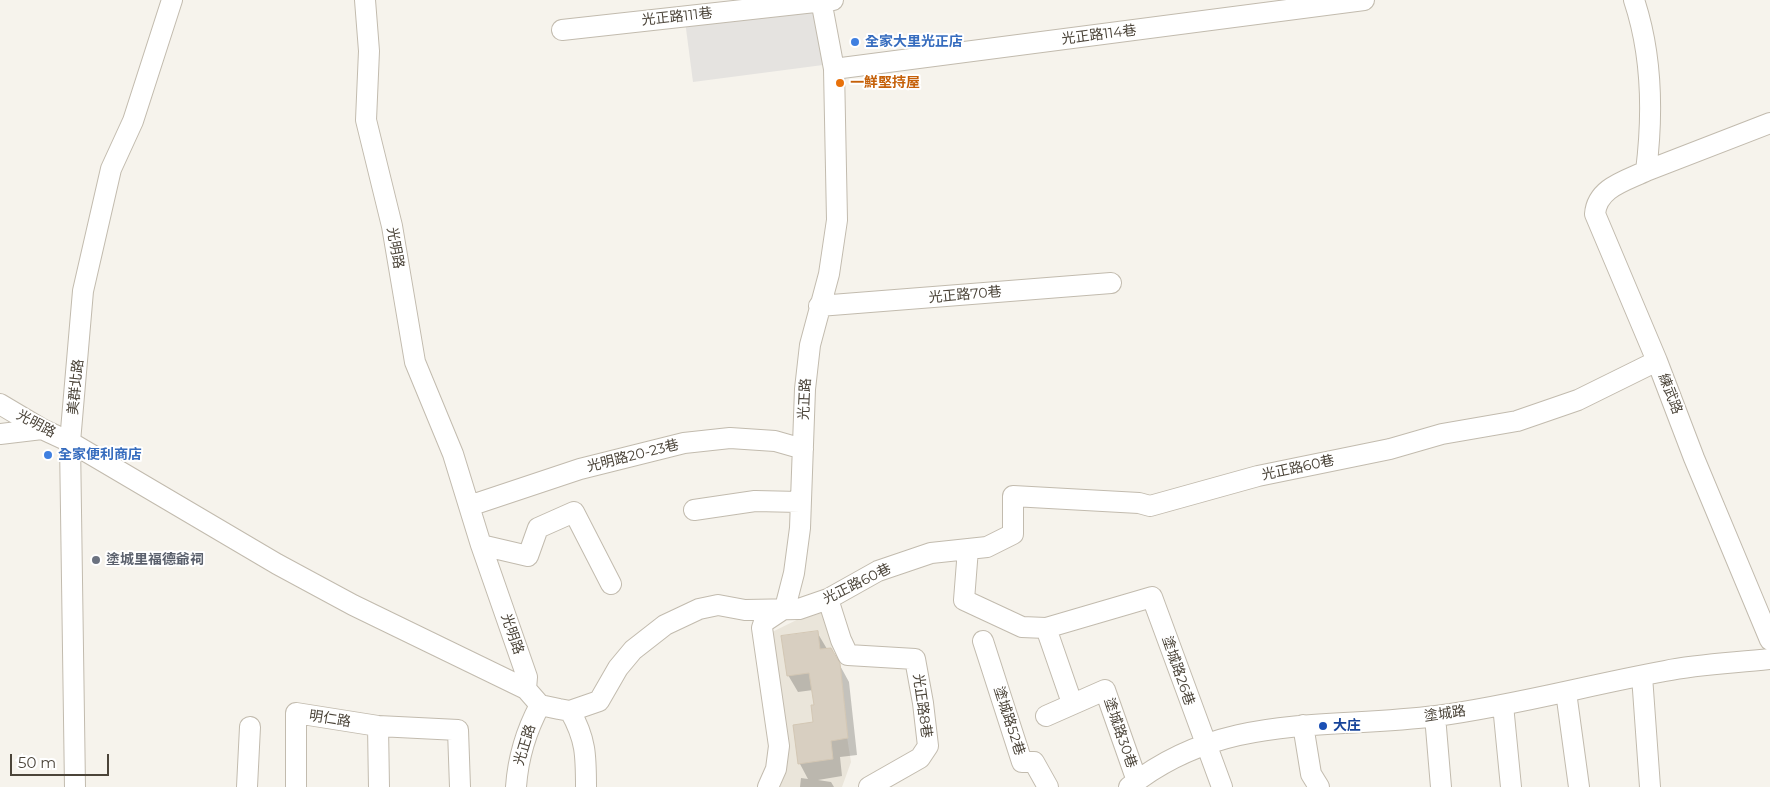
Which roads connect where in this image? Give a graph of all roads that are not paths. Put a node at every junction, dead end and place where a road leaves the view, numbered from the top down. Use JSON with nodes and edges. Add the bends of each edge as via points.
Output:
{"nodes":[{"id":1,"x":172,"y":0,"type":"edge"},
{"id":2,"x":365,"y":0,"type":"edge"},
{"id":3,"x":825,"y":0,"type":"edge"},
{"id":4,"x":1364,"y":0,"type":"edge"},
{"id":5,"x":1634,"y":0,"type":"edge"},
{"id":6,"x":562,"y":30,"type":"dead end"},
{"id":7,"x":834,"y":69,"type":"junction"},
{"id":8,"x":1770,"y":123,"type":"edge"},
{"id":9,"x":1646,"y":171,"type":"junction"},
{"id":10,"x":1111,"y":283,"type":"dead end"},
{"id":11,"x":819,"y":306,"type":"junction"},
{"id":12,"x":1658,"y":361,"type":"junction"},
{"id":13,"x":0,"y":404,"type":"edge"},
{"id":14,"x":42,"y":429,"type":"junction"},
{"id":15,"x":0,"y":434,"type":"edge"},
{"id":16,"x":70,"y":442,"type":"junction"},
{"id":17,"x":803,"y":449,"type":"junction"},
{"id":18,"x":800,"y":502,"type":"junction"},
{"id":19,"x":469,"y":506,"type":"junction"},
{"id":20,"x":694,"y":510,"type":"dead end"},
{"id":21,"x":481,"y":545,"type":"junction"},
{"id":22,"x":968,"y":549,"type":"junction"},
{"id":23,"x":611,"y":584,"type":"dead end"},
{"id":24,"x":828,"y":599,"type":"junction"},
{"id":25,"x":785,"y":608,"type":"junction"},
{"id":26,"x":1046,"y":628,"type":"junction"},
{"id":27,"x":1770,"y":640,"type":"edge"},
{"id":28,"x":983,"y":641,"type":"dead end"},
{"id":29,"x":1770,"y":659,"type":"edge"},
{"id":30,"x":1642,"y":676,"type":"junction"},
{"id":31,"x":526,"y":689,"type":"junction"},
{"id":32,"x":1566,"y":692,"type":"junction"},
{"id":33,"x":1072,"y":703,"type":"junction"},
{"id":34,"x":540,"y":705,"type":"junction"},
{"id":35,"x":1503,"y":705,"type":"junction"},
{"id":36,"x":570,"y":711,"type":"junction"},
{"id":37,"x":1046,"y":716,"type":"dead end"},
{"id":38,"x":1435,"y":716,"type":"junction"},
{"id":39,"x":1303,"y":725,"type":"junction"},
{"id":40,"x":378,"y":726,"type":"junction"},
{"id":41,"x":250,"y":727,"type":"dead end"},
{"id":42,"x":1205,"y":744,"type":"junction"},
{"id":43,"x":1133,"y":784,"type":"edge"},
{"id":44,"x":75,"y":787,"type":"edge"},
{"id":45,"x":247,"y":787,"type":"edge"},
{"id":46,"x":296,"y":787,"type":"edge"},
{"id":47,"x":379,"y":787,"type":"edge"},
{"id":48,"x":460,"y":787,"type":"edge"},
{"id":49,"x":516,"y":787,"type":"edge"},
{"id":50,"x":586,"y":787,"type":"edge"},
{"id":51,"x":768,"y":787,"type":"edge"},
{"id":52,"x":869,"y":787,"type":"edge"},
{"id":53,"x":1048,"y":787,"type":"edge"},
{"id":54,"x":1222,"y":787,"type":"edge"},
{"id":55,"x":1320,"y":787,"type":"edge"},
{"id":56,"x":1441,"y":787,"type":"edge"},
{"id":57,"x":1511,"y":787,"type":"edge"},
{"id":58,"x":1579,"y":787,"type":"edge"},
{"id":59,"x":1650,"y":787,"type":"edge"}],
"edges":[{"from":1,"to":16,"type":"street","name":"美群北路","via":[[133,121],[111,169],[85,282]]},
{"from":2,"to":19,"type":"street","name":"光明路","via":[[369,50],[366,120],[392,226],[415,362],[453,454]]},
{"from":3,"to":6,"type":"street","name":"光正路111巷"},
{"from":3,"to":7,"type":"street","name":"光正路"},
{"from":4,"to":7,"type":"street","name":"光正路114巷"},
{"from":5,"to":9,"type":"street","via":[[1644,29],[1651,130]]},
{"from":7,"to":11,"type":"street","name":"光正路","via":[[837,220],[829,274]]},
{"from":8,"to":9,"type":"street","name":"練武路"},
{"from":9,"to":12,"type":"street","name":"練武路","via":[[1601,195],[1595,214]]},
{"from":10,"to":11,"type":"street","name":"光正路70巷"},
{"from":11,"to":17,"type":"street","name":"光正路","via":[[810,345]]},
{"from":12,"to":22,"type":"street","name":"光正路60巷","via":[[1578,400],[1517,421],[1442,434],[1258,476],[1150,506],[1013,496],[1013,534],[987,547]]},
{"from":12,"to":27,"type":"street","name":"練武路","via":[[1694,458]]},
{"from":13,"to":14,"type":"street","name":"光明路"},
{"from":14,"to":15,"type":"street"},
{"from":14,"to":16,"type":"street","name":"光明路"},
{"from":16,"to":31,"type":"street","name":"光明路","via":[[277,564],[353,605]]},
{"from":16,"to":44,"type":"street","name":"美群北路"},
{"from":17,"to":18,"type":"street","name":"光正路"},
{"from":17,"to":19,"type":"street","name":"光明路20-23巷","via":[[775,441],[730,438],[684,443],[580,468]]},
{"from":18,"to":20,"type":"street","via":[[755,501]]},
{"from":18,"to":25,"type":"street","name":"光正路","via":[[794,573]]},
{"from":19,"to":21,"type":"street","name":"光明路"},
{"from":21,"to":23,"type":"street","via":[[528,556],[538,528],[574,512]]},
{"from":21,"to":31,"type":"street","name":"光明路","via":[[527,677]]},
{"from":22,"to":24,"type":"street","name":"光正路60巷","via":[[932,553],[878,571]]},
{"from":22,"to":26,"type":"street","via":[[964,600],[1022,627]]},
{"from":24,"to":25,"type":"street","name":"光正路60巷","via":[[799,609]]},
{"from":24,"to":52,"type":"street","name":"光正路8巷","via":[[848,655],[915,659],[928,746],[920,758]]},
{"from":25,"to":36,"type":"street","name":"光正路60巷","via":[[745,610],[709,606],[665,625],[618,668],[599,701]]},
{"from":25,"to":51,"type":"street","via":[[764,622],[762,628],[779,746],[776,769]]},
{"from":26,"to":33,"type":"street"},
{"from":26,"to":42,"type":"street","name":"塗城路26巷","via":[[1152,597]]},
{"from":28,"to":53,"type":"street","name":"塗城路52巷","via":[[1022,762],[1034,762]]},
{"from":29,"to":30,"type":"street","name":"塗城路","via":[[1680,668]]},
{"from":30,"to":32,"type":"street","name":"塗城路"},
{"from":30,"to":59,"type":"street"},
{"from":31,"to":34,"type":"street"},
{"from":32,"to":35,"type":"street","name":"塗城路"},
{"from":32,"to":58,"type":"street"},
{"from":33,"to":37,"type":"street","name":"塗城路30巷"},
{"from":33,"to":43,"type":"street","name":"塗城路30巷","via":[[1105,690]]},
{"from":34,"to":36,"type":"street"},
{"from":34,"to":49,"type":"street","name":"光正路","via":[[517,765]]},
{"from":35,"to":38,"type":"street","name":"塗城路"},
{"from":35,"to":57,"type":"street"},
{"from":36,"to":50,"type":"street","via":[[585,746]]},
{"from":38,"to":39,"type":"street","name":"塗城路"},
{"from":38,"to":56,"type":"street"},
{"from":39,"to":42,"type":"street","name":"塗城路","via":[[1268,728]]},
{"from":39,"to":55,"type":"street","via":[[1311,774]]},
{"from":40,"to":46,"type":"street","name":"明仁路","via":[[296,713]]},
{"from":40,"to":47,"type":"street"},
{"from":40,"to":48,"type":"street","via":[[458,730]]},
{"from":41,"to":45,"type":"street"},
{"from":42,"to":43,"type":"street","name":"塗城路","via":[[1162,764]]},
{"from":42,"to":54,"type":"street","name":"塗城路26巷"}]}
